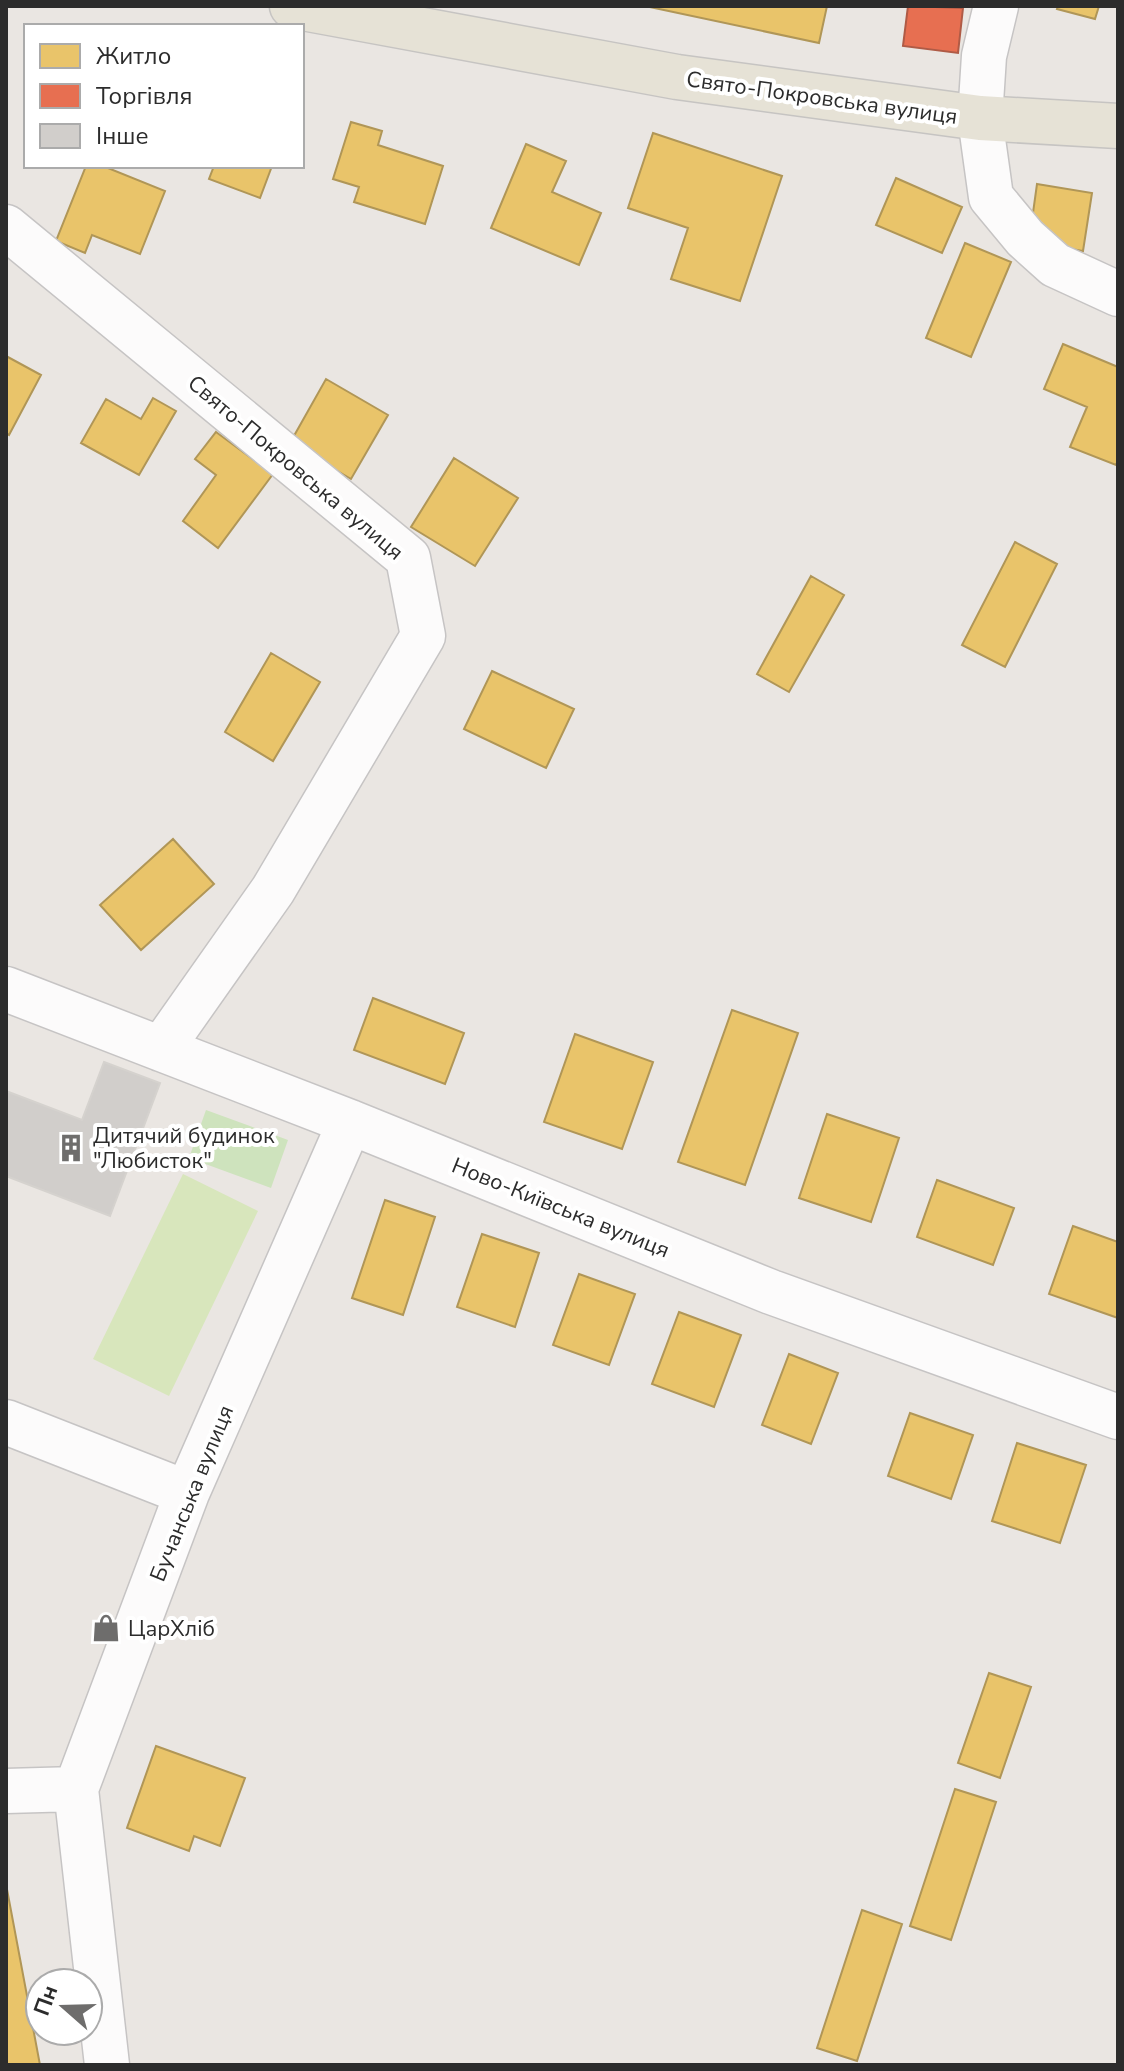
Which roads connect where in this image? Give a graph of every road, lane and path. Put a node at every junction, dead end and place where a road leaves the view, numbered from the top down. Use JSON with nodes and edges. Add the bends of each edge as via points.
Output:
{"nodes":[{"id":1,"x":292,"y":6,"type":"edge"},
{"id":2,"x":996,"y":6,"type":"edge"},
{"id":3,"x":980,"y":118,"type":"junction"},
{"id":4,"x":1118,"y":126,"type":"edge"},
{"id":5,"x":6,"y":227,"type":"edge"},
{"id":6,"x":1118,"y":294,"type":"edge"},
{"id":7,"x":6,"y":989,"type":"edge"},
{"id":8,"x":161,"y":1049,"type":"junction"},
{"id":9,"x":350,"y":1122,"type":"junction"},
{"id":10,"x":1118,"y":1417,"type":"edge"},
{"id":11,"x":6,"y":1422,"type":"edge"},
{"id":12,"x":187,"y":1493,"type":"junction"},
{"id":13,"x":76,"y":1789,"type":"junction"},
{"id":14,"x":6,"y":1791,"type":"edge"},
{"id":15,"x":107,"y":2065,"type":"edge"}],
"edges":[{"from":1,"to":3,"type":"main road","name":"Свято-Покровська вулиця","via":[[677,77]]},
{"from":2,"to":3,"type":"street","via":[[984,56]]},
{"from":3,"to":4,"type":"main road","name":"Свято-Покровська вулиця"},
{"from":3,"to":6,"type":"street","via":[[991,197],[1055,265]]},
{"from":5,"to":8,"type":"street","name":"Свято-Покровська вулиця","via":[[408,558],[423,636],[273,890]]},
{"from":7,"to":8,"type":"street","name":"Ново-Київська вулиця"},
{"from":8,"to":9,"type":"street","name":"Ново-Київська вулиця"},
{"from":9,"to":10,"type":"street","name":"Ново-Київська вулиця","via":[[771,1292]]},
{"from":9,"to":12,"type":"street","name":"Бучанська вулиця"},
{"from":11,"to":12,"type":"street"},
{"from":12,"to":13,"type":"street","name":"Бучанська вулиця"},
{"from":13,"to":14,"type":"street"},
{"from":13,"to":15,"type":"street","name":"Бучанська вулиця"}]}
